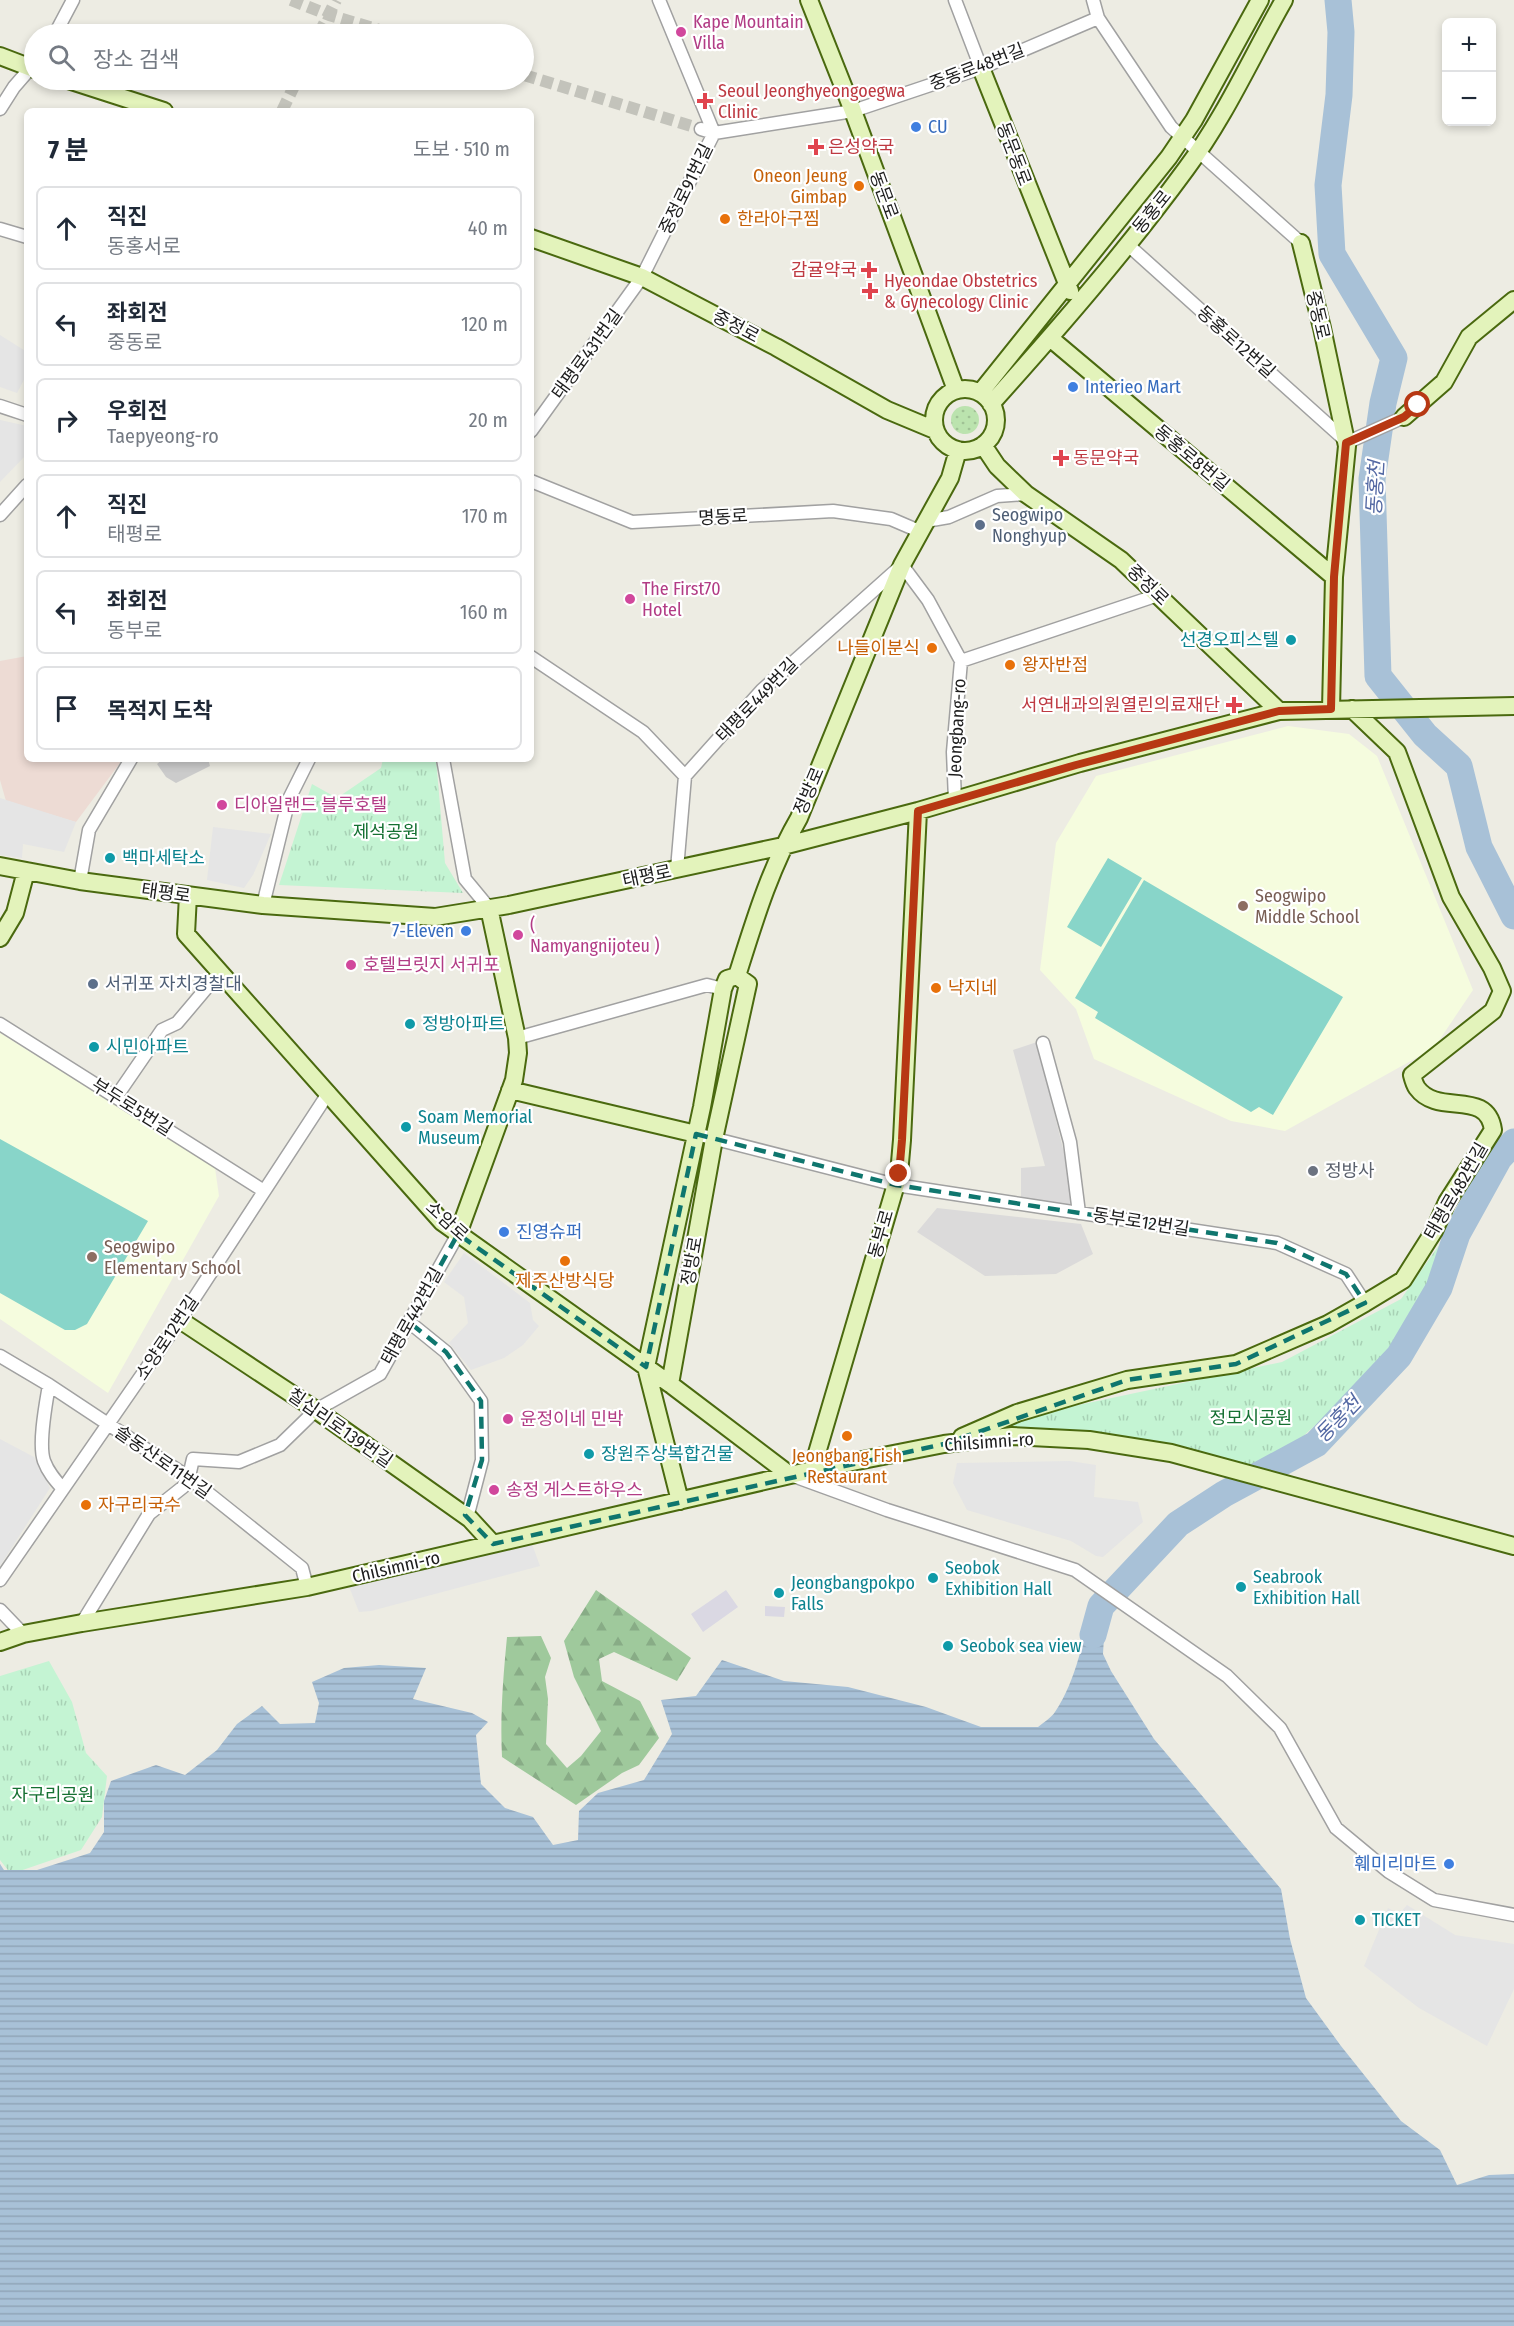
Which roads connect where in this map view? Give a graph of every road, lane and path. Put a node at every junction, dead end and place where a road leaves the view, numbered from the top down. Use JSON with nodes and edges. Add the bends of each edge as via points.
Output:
{"nodes":[{"id":1,"x":73,"y":0,"type":"edge"},
{"id":2,"x":659,"y":0,"type":"edge"},
{"id":3,"x":809,"y":0,"type":"edge"},
{"id":4,"x":956,"y":0,"type":"edge"},
{"id":5,"x":1093,"y":0,"type":"edge"},
{"id":6,"x":1260,"y":0,"type":"edge"},
{"id":7,"x":1284,"y":0,"type":"edge"},
{"id":8,"x":1098,"y":18,"type":"junction"},
{"id":9,"x":60,"y":24,"type":"edge"},
{"id":10,"x":0,"y":56,"type":"edge"},
{"id":11,"x":24,"y":64,"type":"edge"},
{"id":12,"x":981,"y":68,"type":"junction"},
{"id":13,"x":24,"y":77,"type":"edge"},
{"id":14,"x":99,"y":90,"type":"edge"},
{"id":15,"x":155,"y":108,"type":"edge"},
{"id":16,"x":0,"y":109,"type":"edge"},
{"id":17,"x":853,"y":111,"type":"junction"},
{"id":18,"x":708,"y":131,"type":"junction"},
{"id":19,"x":1183,"y":137,"type":"junction"},
{"id":20,"x":1198,"y":152,"type":"junction"},
{"id":21,"x":0,"y":229,"type":"edge"},
{"id":22,"x":24,"y":236,"type":"edge"},
{"id":23,"x":534,"y":239,"type":"edge"},
{"id":24,"x":1301,"y":243,"type":"joint"},
{"id":25,"x":1127,"y":244,"type":"junction"},
{"id":26,"x":642,"y":277,"type":"junction"},
{"id":27,"x":1067,"y":285,"type":"junction"},
{"id":28,"x":1514,"y":300,"type":"edge"},
{"id":29,"x":1078,"y":305,"type":"junction"},
{"id":30,"x":1050,"y":338,"type":"junction"},
{"id":31,"x":956,"y":390,"type":"junction"},
{"id":32,"x":986,"y":398,"type":"junction"},
{"id":33,"x":0,"y":406,"type":"edge"},
{"id":34,"x":24,"y":414,"type":"edge"},
{"id":35,"x":1404,"y":417,"type":"joint"},
{"id":36,"x":534,"y":427,"type":"edge"},
{"id":37,"x":935,"y":429,"type":"junction"},
{"id":38,"x":1346,"y":442,"type":"junction"},
{"id":39,"x":983,"y":446,"type":"junction"},
{"id":40,"x":958,"y":450,"type":"junction"},
{"id":41,"x":534,"y":483,"type":"edge"},
{"id":42,"x":24,"y":488,"type":"edge"},
{"id":43,"x":1026,"y":494,"type":"junction"},
{"id":44,"x":0,"y":515,"type":"edge"},
{"id":45,"x":923,"y":526,"type":"junction"},
{"id":46,"x":902,"y":566,"type":"junction"},
{"id":47,"x":1334,"y":577,"type":"junction"},
{"id":48,"x":1158,"y":595,"type":"junction"},
{"id":49,"x":534,"y":659,"type":"edge"},
{"id":50,"x":961,"y":661,"type":"junction"},
{"id":51,"x":1514,"y":706,"type":"edge"},
{"id":52,"x":1331,"y":709,"type":"junction"},
{"id":53,"x":1356,"y":709,"type":"junction"},
{"id":54,"x":1279,"y":711,"type":"junction"},
{"id":55,"x":129,"y":762,"type":"edge"},
{"id":56,"x":308,"y":762,"type":"edge"},
{"id":57,"x":444,"y":762,"type":"edge"},
{"id":58,"x":685,"y":776,"type":"junction"},
{"id":59,"x":955,"y":800,"type":"junction"},
{"id":60,"x":918,"y":811,"type":"junction"},
{"id":61,"x":783,"y":846,"type":"junction"},
{"id":62,"x":0,"y":866,"type":"edge"},
{"id":63,"x":677,"y":869,"type":"junction"},
{"id":64,"x":26,"y":871,"type":"junction"},
{"id":65,"x":80,"y":881,"type":"junction"},
{"id":66,"x":188,"y":895,"type":"junction"},
{"id":67,"x":263,"y":905,"type":"junction"},
{"id":68,"x":489,"y":908,"type":"junction"},
{"id":69,"x":0,"y":938,"type":"edge"},
{"id":70,"x":220,"y":972,"type":"junction"},
{"id":71,"x":737,"y":976,"type":"junction"},
{"id":72,"x":723,"y":989,"type":"junction"},
{"id":73,"x":0,"y":1024,"type":"edge"},
{"id":74,"x":517,"y":1038,"type":"junction"},
{"id":75,"x":1042,"y":1043,"type":"dead end"},
{"id":76,"x":510,"y":1090,"type":"junction"},
{"id":77,"x":329,"y":1092,"type":"junction"},
{"id":78,"x":116,"y":1097,"type":"junction"},
{"id":79,"x":696,"y":1134,"type":"junction"},
{"id":80,"x":714,"y":1139,"type":"junction"},
{"id":81,"x":896,"y":1185,"type":"junction"},
{"id":82,"x":264,"y":1191,"type":"junction"},
{"id":83,"x":1079,"y":1213,"type":"junction"},
{"id":84,"x":458,"y":1234,"type":"junction"},
{"id":85,"x":1365,"y":1303,"type":"junction"},
{"id":86,"x":180,"y":1320,"type":"junction"},
{"id":87,"x":409,"y":1322,"type":"junction"},
{"id":88,"x":0,"y":1356,"type":"edge"},
{"id":89,"x":646,"y":1367,"type":"junction"},
{"id":90,"x":670,"y":1384,"type":"junction"},
{"id":91,"x":49,"y":1385,"type":"junction"},
{"id":92,"x":316,"y":1410,"type":"junction"},
{"id":93,"x":107,"y":1424,"type":"junction"},
{"id":94,"x":944,"y":1444,"type":"junction"},
{"id":95,"x":812,"y":1470,"type":"junction"},
{"id":96,"x":790,"y":1475,"type":"junction"},
{"id":97,"x":188,"y":1477,"type":"junction"},
{"id":98,"x":63,"y":1489,"type":"junction"},
{"id":99,"x":680,"y":1501,"type":"junction"},
{"id":100,"x":465,"y":1515,"type":"junction"},
{"id":101,"x":493,"y":1544,"type":"junction"},
{"id":102,"x":1514,"y":1546,"type":"edge"},
{"id":103,"x":0,"y":1580,"type":"edge"},
{"id":104,"x":307,"y":1587,"type":"junction"},
{"id":105,"x":0,"y":1610,"type":"edge"},
{"id":106,"x":82,"y":1623,"type":"junction"},
{"id":107,"x":23,"y":1634,"type":"junction"},
{"id":108,"x":0,"y":1642,"type":"edge"},
{"id":109,"x":1514,"y":1916,"type":"edge"}],
"edges":[{"from":1,"to":9,"type":"street"},
{"from":2,"to":18,"type":"street","name":"중정로91번길"},
{"from":3,"to":17,"type":"street","name":"동문로"},
{"from":4,"to":12,"type":"street","name":"동문동로"},
{"from":5,"to":8,"type":"street","name":"중동로"},
{"from":6,"to":19,"type":"street","name":"동홍로"},
{"from":7,"to":20,"type":"street","name":"동홍로"},
{"from":8,"to":12,"type":"street","name":"중동로48번길"},
{"from":8,"to":19,"type":"street","name":"중동로","via":[[1171,127]]},
{"from":10,"to":11,"type":"street"},
{"from":12,"to":17,"type":"street","name":"중동로48번길"},
{"from":12,"to":27,"type":"street","name":"동문동로"},
{"from":13,"to":16,"type":"street"},
{"from":14,"to":15,"type":"street"},
{"from":17,"to":18,"type":"street","name":"중동로48번길"},
{"from":17,"to":31,"type":"street","name":"동문로"},
{"from":18,"to":26,"type":"street","name":"중정로91번길"},
{"from":19,"to":20,"type":"street","name":"중동로"},
{"from":19,"to":27,"type":"street","name":"동홍로"},
{"from":20,"to":24,"type":"street","name":"중동로"},
{"from":20,"to":25,"type":"street","name":"동홍로"},
{"from":21,"to":22,"type":"street"},
{"from":23,"to":26,"type":"street","name":"중정로"},
{"from":24,"to":38,"type":"street","name":"중동로"},
{"from":25,"to":29,"type":"street","name":"동홍로"},
{"from":25,"to":38,"type":"street","name":"동홍로12번길"},
{"from":26,"to":36,"type":"street","name":"태평로431번길"},
{"from":26,"to":37,"type":"street","name":"중정로","via":[[888,410]]},
{"from":27,"to":29,"type":"street","name":"동문동로"},
{"from":27,"to":32,"type":"street","name":"동홍로"},
{"from":28,"to":35,"type":"street","via":[[1469,337],[1444,382]]},
{"from":29,"to":30,"type":"street","name":"동홍로"},
{"from":30,"to":32,"type":"street","name":"동홍로"},
{"from":30,"to":47,"type":"street","name":"동홍로8번길"},
{"from":31,"to":32,"type":"street","via":[[966,389]]},
{"from":31,"to":37,"type":"street","via":[[936,407]]},
{"from":32,"to":39,"type":"street","via":[[996,418]]},
{"from":33,"to":34,"type":"street"},
{"from":35,"to":38,"type":"street"},
{"from":37,"to":40,"type":"street","via":[[942,441]]},
{"from":38,"to":47,"type":"street","name":"중동로"},
{"from":39,"to":40,"type":"street"},
{"from":39,"to":43,"type":"street","name":"중정로"},
{"from":40,"to":45,"type":"street","name":"정방로","via":[[950,478]]},
{"from":41,"to":45,"type":"street","name":"명동로","via":[[632,522],[833,511]]},
{"from":42,"to":44,"type":"street"},
{"from":43,"to":45,"type":"street","via":[[997,496]]},
{"from":43,"to":48,"type":"street","name":"중정로","via":[[1122,560]]},
{"from":45,"to":46,"type":"street","name":"정방로"},
{"from":46,"to":50,"type":"street","name":"Jeongbang-ro","via":[[928,600]]},
{"from":46,"to":58,"type":"street","name":"태평로449번길","via":[[762,690]]},
{"from":46,"to":61,"type":"street","name":"정방로","via":[[799,818]]},
{"from":47,"to":52,"type":"street","name":"중동로"},
{"from":48,"to":50,"type":"street"},
{"from":48,"to":54,"type":"street","name":"중정로"},
{"from":49,"to":58,"type":"street","via":[[643,732]]},
{"from":50,"to":59,"type":"street","name":"Jeongbang-ro","via":[[953,752]]},
{"from":51,"to":53,"type":"street","name":"태평로"},
{"from":52,"to":53,"type":"street","name":"태평로"},
{"from":52,"to":54,"type":"street","name":"태평로"},
{"from":53,"to":85,"type":"street","name":"태평로482번길","via":[[1397,752],[1451,897],[1502,991],[1493,1011],[1412,1075],[1417,1089],[1435,1101],[1479,1107],[1491,1117],[1492,1130],[1403,1280]]},
{"from":54,"to":59,"type":"street","name":"태평로"},
{"from":55,"to":65,"type":"street","via":[[89,830]]},
{"from":56,"to":67,"type":"street","via":[[289,799]]},
{"from":57,"to":68,"type":"street","via":[[465,879]]},
{"from":58,"to":63,"type":"street"},
{"from":59,"to":60,"type":"street","name":"태평로"},
{"from":60,"to":61,"type":"street","name":"태평로"},
{"from":60,"to":81,"type":"street","name":"동부로","via":[[902,1140]]},
{"from":61,"to":63,"type":"street","name":"태평로"},
{"from":61,"to":71,"type":"street","name":"정방로","via":[[764,890]]},
{"from":62,"to":64,"type":"street","name":"태평로"},
{"from":63,"to":68,"type":"street","name":"태평로"},
{"from":64,"to":65,"type":"street","name":"태평로"},
{"from":64,"to":69,"type":"street","via":[[15,913]]},
{"from":65,"to":66,"type":"street","name":"태평로"},
{"from":66,"to":67,"type":"street","name":"태평로"},
{"from":66,"to":70,"type":"street","name":"소암로","via":[[186,934]]},
{"from":67,"to":68,"type":"street","name":"태평로","via":[[435,916]]},
{"from":68,"to":74,"type":"street","name":"태평로442번길"},
{"from":70,"to":77,"type":"street","name":"소암로"},
{"from":70,"to":78,"type":"street","via":[[177,1023],[162,1030]]},
{"from":71,"to":72,"type":"street","via":[[727,979]]},
{"from":71,"to":80,"type":"street","name":"정방로","via":[[748,984]]},
{"from":72,"to":74,"type":"street","via":[[707,985]]},
{"from":72,"to":79,"type":"street","name":"정방로"},
{"from":73,"to":78,"type":"street","name":"부두로5번길"},
{"from":74,"to":76,"type":"street","name":"태평로442번길"},
{"from":75,"to":83,"type":"street","via":[[1070,1142]]},
{"from":76,"to":79,"type":"street"},
{"from":76,"to":84,"type":"street","name":"태평로442번길"},
{"from":77,"to":82,"type":"street","name":"소양로12번길"},
{"from":77,"to":84,"type":"street","name":"소암로","via":[[442,1222]]},
{"from":78,"to":82,"type":"street","name":"부두로5번길"},
{"from":79,"to":80,"type":"street"},
{"from":79,"to":89,"type":"street","name":"정방로"},
{"from":80,"to":81,"type":"street"},
{"from":80,"to":90,"type":"street","name":"정방로"},
{"from":81,"to":83,"type":"street","name":"동부로12번길"},
{"from":81,"to":95,"type":"street","name":"동부로"},
{"from":82,"to":86,"type":"street","name":"소양로12번길"},
{"from":83,"to":85,"type":"street","name":"동부로12번길","via":[[1277,1243],[1346,1274]]},
{"from":84,"to":87,"type":"street","name":"태평로442번길"},
{"from":84,"to":89,"type":"street","name":"소암로"},
{"from":85,"to":94,"type":"street","name":"태평로482번길","via":[[1328,1324],[1236,1364],[1127,1380],[1017,1413]]},
{"from":86,"to":92,"type":"street","name":"칠십리로139번길"},
{"from":86,"to":93,"type":"street","name":"소양로12번길"},
{"from":87,"to":92,"type":"street","name":"태평로442번길","via":[[380,1374]]},
{"from":87,"to":100,"type":"street","via":[[446,1352],[481,1401],[482,1460]]},
{"from":88,"to":91,"type":"street","name":"솔동산로11번길"},
{"from":89,"to":90,"type":"street","name":"소암로"},
{"from":89,"to":99,"type":"street"},
{"from":90,"to":96,"type":"street","name":"소암로"},
{"from":91,"to":93,"type":"street","name":"솔동산로11번길"},
{"from":91,"to":98,"type":"street","via":[[43,1459]]},
{"from":92,"to":97,"type":"street","name":"태평로442번길","via":[[280,1445],[239,1462],[193,1459]]},
{"from":92,"to":100,"type":"street","name":"칠십리로139번길"},
{"from":93,"to":97,"type":"street","name":"솔동산로11번길"},
{"from":93,"to":98,"type":"street","name":"소양로12번길"},
{"from":94,"to":95,"type":"street","name":"Chilsimni-ro"},
{"from":94,"to":102,"type":"street","name":"Chilsimni-ro","via":[[1012,1436],[1089,1440],[1171,1453]]},
{"from":95,"to":96,"type":"street","name":"Chilsimni-ro"},
{"from":96,"to":99,"type":"street","name":"Chilsimni-ro"},
{"from":96,"to":109,"type":"street","via":[[1075,1570],[1227,1676],[1280,1728],[1336,1828],[1389,1872],[1434,1900]]},
{"from":97,"to":104,"type":"street","name":"솔동산로11번길","via":[[302,1568]]},
{"from":97,"to":106,"type":"street","name":"태평로442번길","via":[[183,1487],[149,1514]]},
{"from":98,"to":103,"type":"street","name":"소양로12번길"},
{"from":99,"to":101,"type":"street","name":"Chilsimni-ro"},
{"from":100,"to":101,"type":"street","name":"칠십리로139번길"},
{"from":101,"to":104,"type":"street","name":"Chilsimni-ro"},
{"from":104,"to":106,"type":"street","name":"Chilsimni-ro"},
{"from":105,"to":107,"type":"street"},
{"from":106,"to":107,"type":"street","name":"Chilsimni-ro"},
{"from":107,"to":108,"type":"street","name":"Chilsimni-ro"}]}
